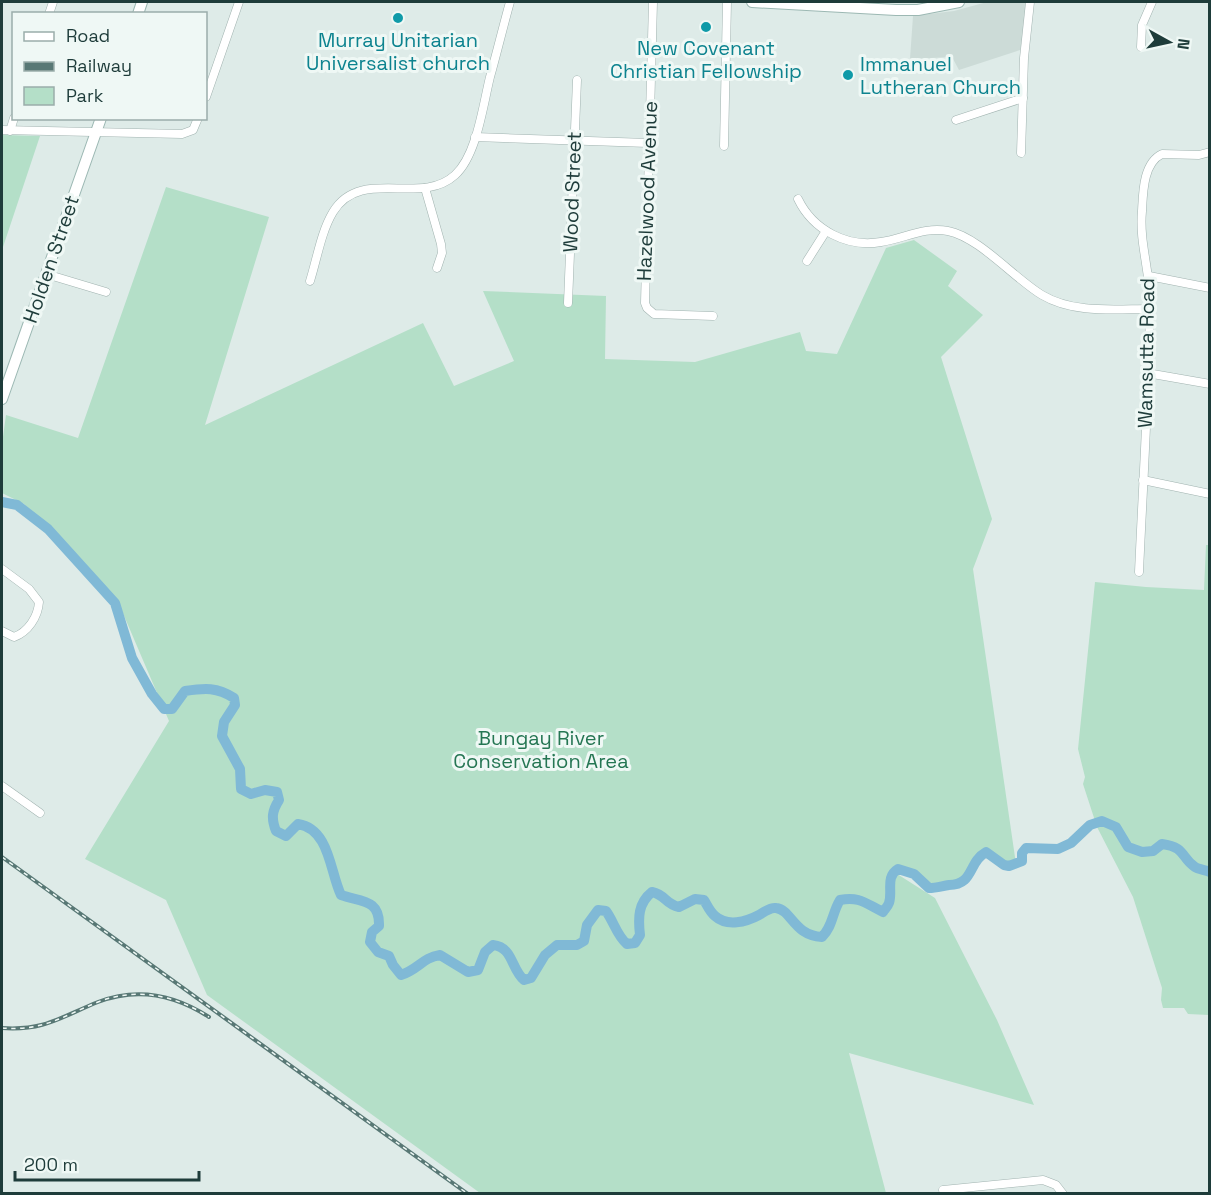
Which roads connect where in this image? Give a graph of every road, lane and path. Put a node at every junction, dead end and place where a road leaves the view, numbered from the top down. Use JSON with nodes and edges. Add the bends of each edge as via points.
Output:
{"nodes":[{"id":1,"x":239,"y":2,"type":"edge"},
{"id":2,"x":510,"y":2,"type":"edge"},
{"id":3,"x":653,"y":2,"type":"edge"},
{"id":4,"x":727,"y":2,"type":"edge"},
{"id":5,"x":752,"y":2,"type":"edge"},
{"id":6,"x":959,"y":2,"type":"edge"},
{"id":7,"x":1030,"y":2,"type":"edge"},
{"id":8,"x":1152,"y":2,"type":"edge"},
{"id":9,"x":806,"y":4,"type":"edge"},
{"id":10,"x":918,"y":6,"type":"edge"},
{"id":11,"x":1141,"y":48,"type":"dead end"},
{"id":12,"x":578,"y":80,"type":"dead end"},
{"id":13,"x":207,"y":94,"type":"edge"},
{"id":14,"x":1023,"y":98,"type":"junction"},
{"id":15,"x":100,"y":120,"type":"edge"},
{"id":16,"x":197,"y":120,"type":"edge"},
{"id":17,"x":956,"y":120,"type":"dead end"},
{"id":18,"x":6,"y":131,"type":"edge"},
{"id":19,"x":96,"y":133,"type":"junction"},
{"id":20,"x":475,"y":137,"type":"junction"},
{"id":21,"x":574,"y":140,"type":"junction"},
{"id":22,"x":648,"y":142,"type":"junction"},
{"id":23,"x":724,"y":146,"type":"dead end"},
{"id":24,"x":1209,"y":152,"type":"edge"},
{"id":25,"x":1021,"y":153,"type":"dead end"},
{"id":26,"x":425,"y":188,"type":"junction"},
{"id":27,"x":798,"y":199,"type":"dead end"},
{"id":28,"x":826,"y":231,"type":"junction"},
{"id":29,"x":807,"y":261,"type":"dead end"},
{"id":30,"x":437,"y":268,"type":"dead end"},
{"id":31,"x":46,"y":274,"type":"junction"},
{"id":32,"x":1149,"y":276,"type":"junction"},
{"id":33,"x":310,"y":281,"type":"dead end"},
{"id":34,"x":1209,"y":288,"type":"edge"},
{"id":35,"x":106,"y":292,"type":"dead end"},
{"id":36,"x":568,"y":303,"type":"dead end"},
{"id":37,"x":1150,"y":309,"type":"junction"},
{"id":38,"x":713,"y":316,"type":"dead end"},
{"id":39,"x":1147,"y":373,"type":"junction"},
{"id":40,"x":1209,"y":384,"type":"edge"},
{"id":41,"x":2,"y":399,"type":"edge"},
{"id":42,"x":1143,"y":480,"type":"junction"},
{"id":43,"x":1209,"y":494,"type":"edge"},
{"id":44,"x":2,"y":569,"type":"edge"},
{"id":45,"x":1139,"y":572,"type":"dead end"},
{"id":46,"x":2,"y":631,"type":"edge"},
{"id":47,"x":2,"y":786,"type":"edge"},
{"id":48,"x":40,"y":813,"type":"dead end"},
{"id":49,"x":943,"y":1190,"type":"dead end"},
{"id":50,"x":1063,"y":1194,"type":"edge"}],
"edges":[{"from":1,"to":13,"type":"street"},
{"from":2,"to":20,"type":"street"},
{"from":3,"to":22,"type":"street","name":"Hazelwood Avenue"},
{"from":4,"to":23,"type":"street"},
{"from":5,"to":9,"type":"main road"},
{"from":6,"to":10,"type":"main road"},
{"from":7,"to":14,"type":"street"},
{"from":8,"to":11,"type":"street","via":[[1142,25]]},
{"from":9,"to":10,"type":"main road"},
{"from":12,"to":21,"type":"street","name":"Wood Street"},
{"from":14,"to":17,"type":"street"},
{"from":14,"to":25,"type":"street"},
{"from":15,"to":19,"type":"main road","name":"Holden Street"},
{"from":16,"to":19,"type":"street","via":[[193,130],[182,134]]},
{"from":18,"to":19,"type":"street"},
{"from":19,"to":31,"type":"main road","name":"Holden Street"},
{"from":20,"to":21,"type":"street"},
{"from":20,"to":26,"type":"street","via":[[455,175]]},
{"from":21,"to":22,"type":"street"},
{"from":21,"to":36,"type":"street","name":"Wood Street"},
{"from":22,"to":38,"type":"street","name":"Hazelwood Avenue","via":[[647,308],[659,314]]},
{"from":24,"to":32,"type":"street","name":"Wamsutta Road","via":[[1162,154],[1148,168],[1141,234]]},
{"from":26,"to":30,"type":"street","via":[[441,244]]},
{"from":26,"to":33,"type":"street","via":[[370,188],[346,198],[332,214]]},
{"from":27,"to":28,"type":"street","via":[[804,212]]},
{"from":28,"to":29,"type":"street"},
{"from":28,"to":37,"type":"street","via":[[861,244],[934,230],[949,231],[1061,304]]},
{"from":31,"to":35,"type":"street"},
{"from":31,"to":41,"type":"main road","name":"Holden Street"},
{"from":32,"to":34,"type":"street"},
{"from":32,"to":37,"type":"street","name":"Wamsutta Road"},
{"from":37,"to":39,"type":"street","name":"Wamsutta Road"},
{"from":39,"to":40,"type":"street"},
{"from":39,"to":42,"type":"street","name":"Wamsutta Road"},
{"from":42,"to":43,"type":"street"},
{"from":42,"to":45,"type":"street","name":"Wamsutta Road"},
{"from":44,"to":46,"type":"street","via":[[29,589],[39,602],[22,634],[14,637]]},
{"from":47,"to":48,"type":"street"},
{"from":49,"to":50,"type":"street","via":[[1043,1180],[1056,1185]]}]}
